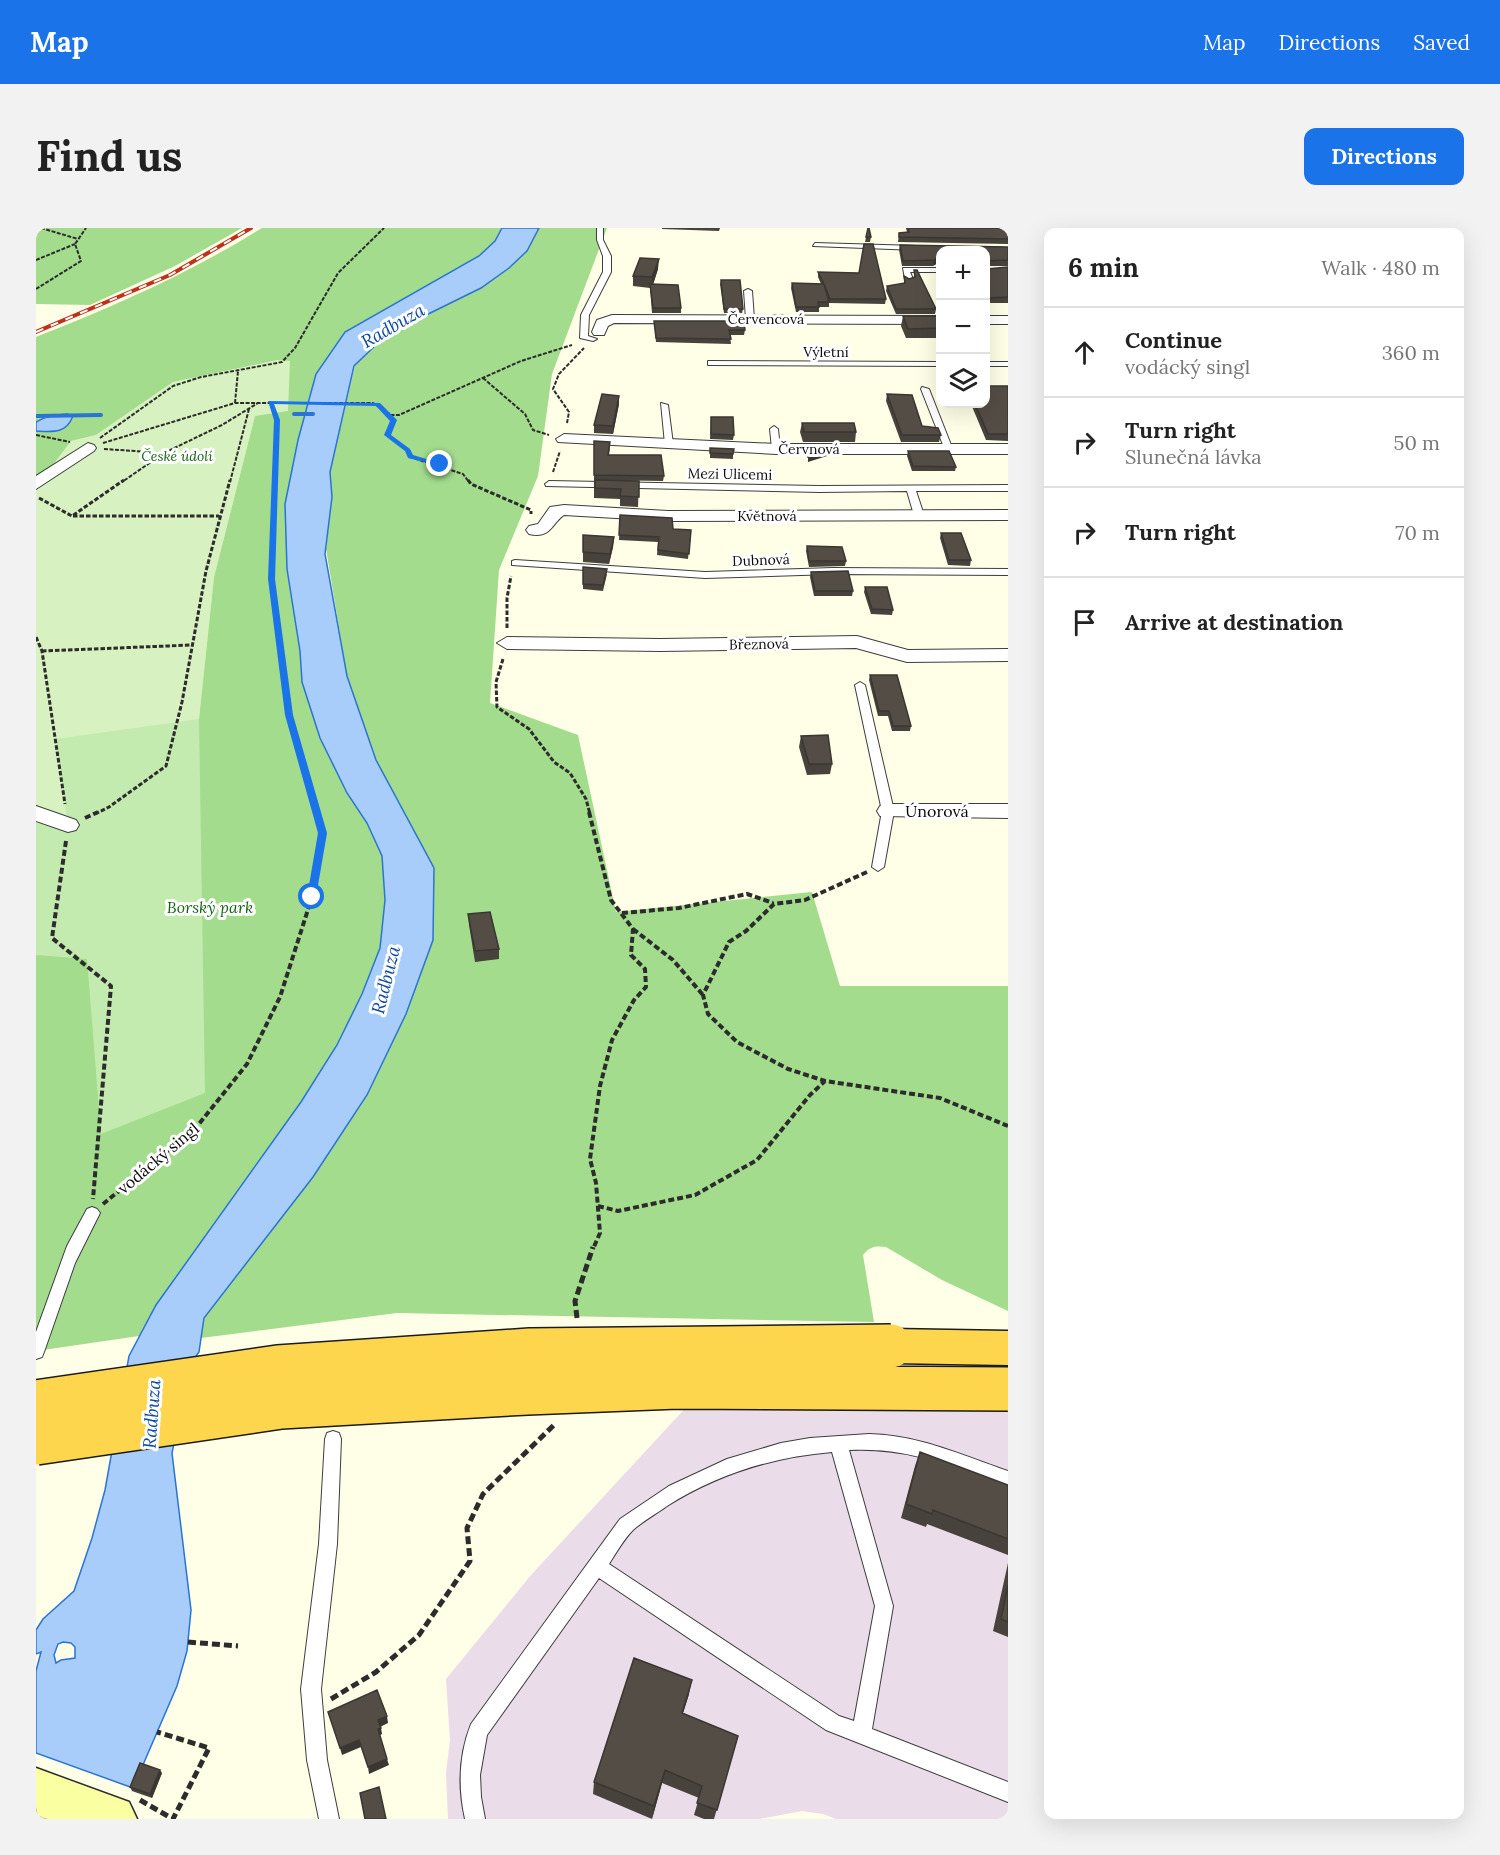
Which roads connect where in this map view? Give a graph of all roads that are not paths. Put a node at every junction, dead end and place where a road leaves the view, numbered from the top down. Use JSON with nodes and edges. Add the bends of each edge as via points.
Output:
{"nodes":[{"id":1,"x":600,"y":228,"type":"edge"},
{"id":2,"x":815,"y":246,"type":"dead end"},
{"id":3,"x":926,"y":248,"type":"edge"},
{"id":4,"x":936,"y":270,"type":"edge"},
{"id":5,"x":909,"y":279,"type":"edge"},
{"id":6,"x":748,"y":291,"type":"dead end"},
{"id":7,"x":750,"y":319,"type":"junction"},
{"id":8,"x":936,"y":320,"type":"edge"},
{"id":9,"x":990,"y":320,"type":"edge"},
{"id":10,"x":1008,"y":320,"type":"edge"},
{"id":11,"x":592,"y":336,"type":"joint"},
{"id":12,"x":711,"y":363,"type":"dead end"},
{"id":13,"x":936,"y":364,"type":"edge"},
{"id":14,"x":990,"y":364,"type":"edge"},
{"id":15,"x":1008,"y":364,"type":"edge"},
{"id":16,"x":925,"y":389,"type":"dead end"},
{"id":17,"x":664,"y":405,"type":"dead end"},
{"id":18,"x":774,"y":429,"type":"dead end"},
{"id":19,"x":564,"y":439,"type":"road end"},
{"id":20,"x":669,"y":444,"type":"junction"},
{"id":21,"x":88,"y":448,"type":"road end"},
{"id":22,"x":776,"y":449,"type":"junction"},
{"id":23,"x":1008,"y":449,"type":"edge"},
{"id":24,"x":949,"y":450,"type":"junction"},
{"id":25,"x":36,"y":484,"type":"edge"},
{"id":26,"x":549,"y":484,"type":"road end"},
{"id":27,"x":910,"y":487,"type":"junction"},
{"id":28,"x":1008,"y":488,"type":"edge"},
{"id":29,"x":919,"y":515,"type":"junction"},
{"id":30,"x":1008,"y":515,"type":"edge"},
{"id":31,"x":531,"y":534,"type":"road end"},
{"id":32,"x":515,"y":563,"type":"road end"},
{"id":33,"x":1008,"y":572,"type":"edge"},
{"id":34,"x":507,"y":643,"type":"road end"},
{"id":35,"x":1008,"y":655,"type":"edge"},
{"id":36,"x":860,"y":685,"type":"dead end"},
{"id":37,"x":888,"y":811,"type":"junction"},
{"id":38,"x":1008,"y":811,"type":"edge"},
{"id":39,"x":36,"y":813,"type":"edge"},
{"id":40,"x":68,"y":825,"type":"road end"},
{"id":41,"x":878,"y":867,"type":"road end"},
{"id":42,"x":92,"y":1213,"type":"road end"},
{"id":43,"x":1008,"y":1347,"type":"edge"},
{"id":44,"x":36,"y":1352,"type":"edge"},
{"id":45,"x":1008,"y":1389,"type":"edge"},
{"id":46,"x":36,"y":1402,"type":"edge"},
{"id":47,"x":333,"y":1439,"type":"dead end"},
{"id":48,"x":36,"y":1443,"type":"edge"},
{"id":49,"x":838,"y":1443,"type":"junction"},
{"id":50,"x":1008,"y":1479,"type":"edge"},
{"id":51,"x":596,"y":1566,"type":"junction"},
{"id":52,"x":861,"y":1734,"type":"junction"},
{"id":53,"x":36,"y":1792,"type":"edge"},
{"id":54,"x":1008,"y":1792,"type":"edge"},
{"id":55,"x":125,"y":1809,"type":"edge"},
{"id":56,"x":329,"y":1819,"type":"edge"},
{"id":57,"x":475,"y":1819,"type":"edge"}],
"edges":[{"from":1,"to":11,"type":"lane","via":[[607,272],[585,315]]},
{"from":2,"to":3,"type":"lane"},
{"from":4,"to":5,"type":"lane","via":[[906,270]]},
{"from":6,"to":7,"type":"lane"},
{"from":7,"to":8,"type":"street","name":"Červencová"},
{"from":7,"to":11,"type":"street","name":"Červencová","via":[[612,319],[602,323]]},
{"from":9,"to":10,"type":"street"},
{"from":12,"to":13,"type":"lane","name":"Výletní"},
{"from":14,"to":15,"type":"lane"},
{"from":16,"to":24,"type":"lane"},
{"from":17,"to":20,"type":"lane"},
{"from":18,"to":22,"type":"lane"},
{"from":19,"to":20,"type":"street","name":"Červnová"},
{"from":20,"to":22,"type":"street","name":"Červnová"},
{"from":21,"to":25,"type":"street"},
{"from":22,"to":24,"type":"street","name":"Červnová"},
{"from":23,"to":24,"type":"street","name":"Červnová"},
{"from":26,"to":27,"type":"lane","name":"Mezi Ulicemi"},
{"from":27,"to":28,"type":"lane","name":"Mezi Ulicemi"},
{"from":27,"to":29,"type":"lane"},
{"from":29,"to":30,"type":"street","name":"Květnová"},
{"from":29,"to":31,"type":"street","name":"Květnová","via":[[668,516],[564,510],[556,511],[544,528]]},
{"from":32,"to":33,"type":"lane","name":"Dubnová","via":[[705,575]]},
{"from":34,"to":35,"type":"street","name":"Březnová","via":[[857,642],[907,656]]},
{"from":36,"to":37,"type":"lane"},
{"from":37,"to":38,"type":"street","name":"Únorová"},
{"from":37,"to":41,"type":"lane","name":"Únorová"},
{"from":39,"to":40,"type":"street"},
{"from":42,"to":44,"type":"lane","via":[[78,1235]]},
{"from":43,"to":46,"type":"highway","bridge":true,"via":[[507,1352],[278,1367]]},
{"from":45,"to":48,"type":"highway","bridge":true,"via":[[677,1387],[527,1393],[281,1407]]},
{"from":47,"to":56,"type":"lane","via":[[323,1600],[311,1689],[317,1760]]},
{"from":49,"to":50,"type":"lane","via":[[874,1440],[918,1447]]},
{"from":49,"to":51,"type":"lane","via":[[760,1454],[716,1470],[658,1500],[626,1525]]},
{"from":49,"to":52,"type":"lane","via":[[884,1606]]},
{"from":51,"to":52,"type":"lane","via":[[833,1723]]},
{"from":51,"to":57,"type":"lane","via":[[478,1731],[469,1783]]},
{"from":52,"to":54,"type":"lane"},
{"from":53,"to":55,"type":"main road","via":[[72,1802]]}]}
